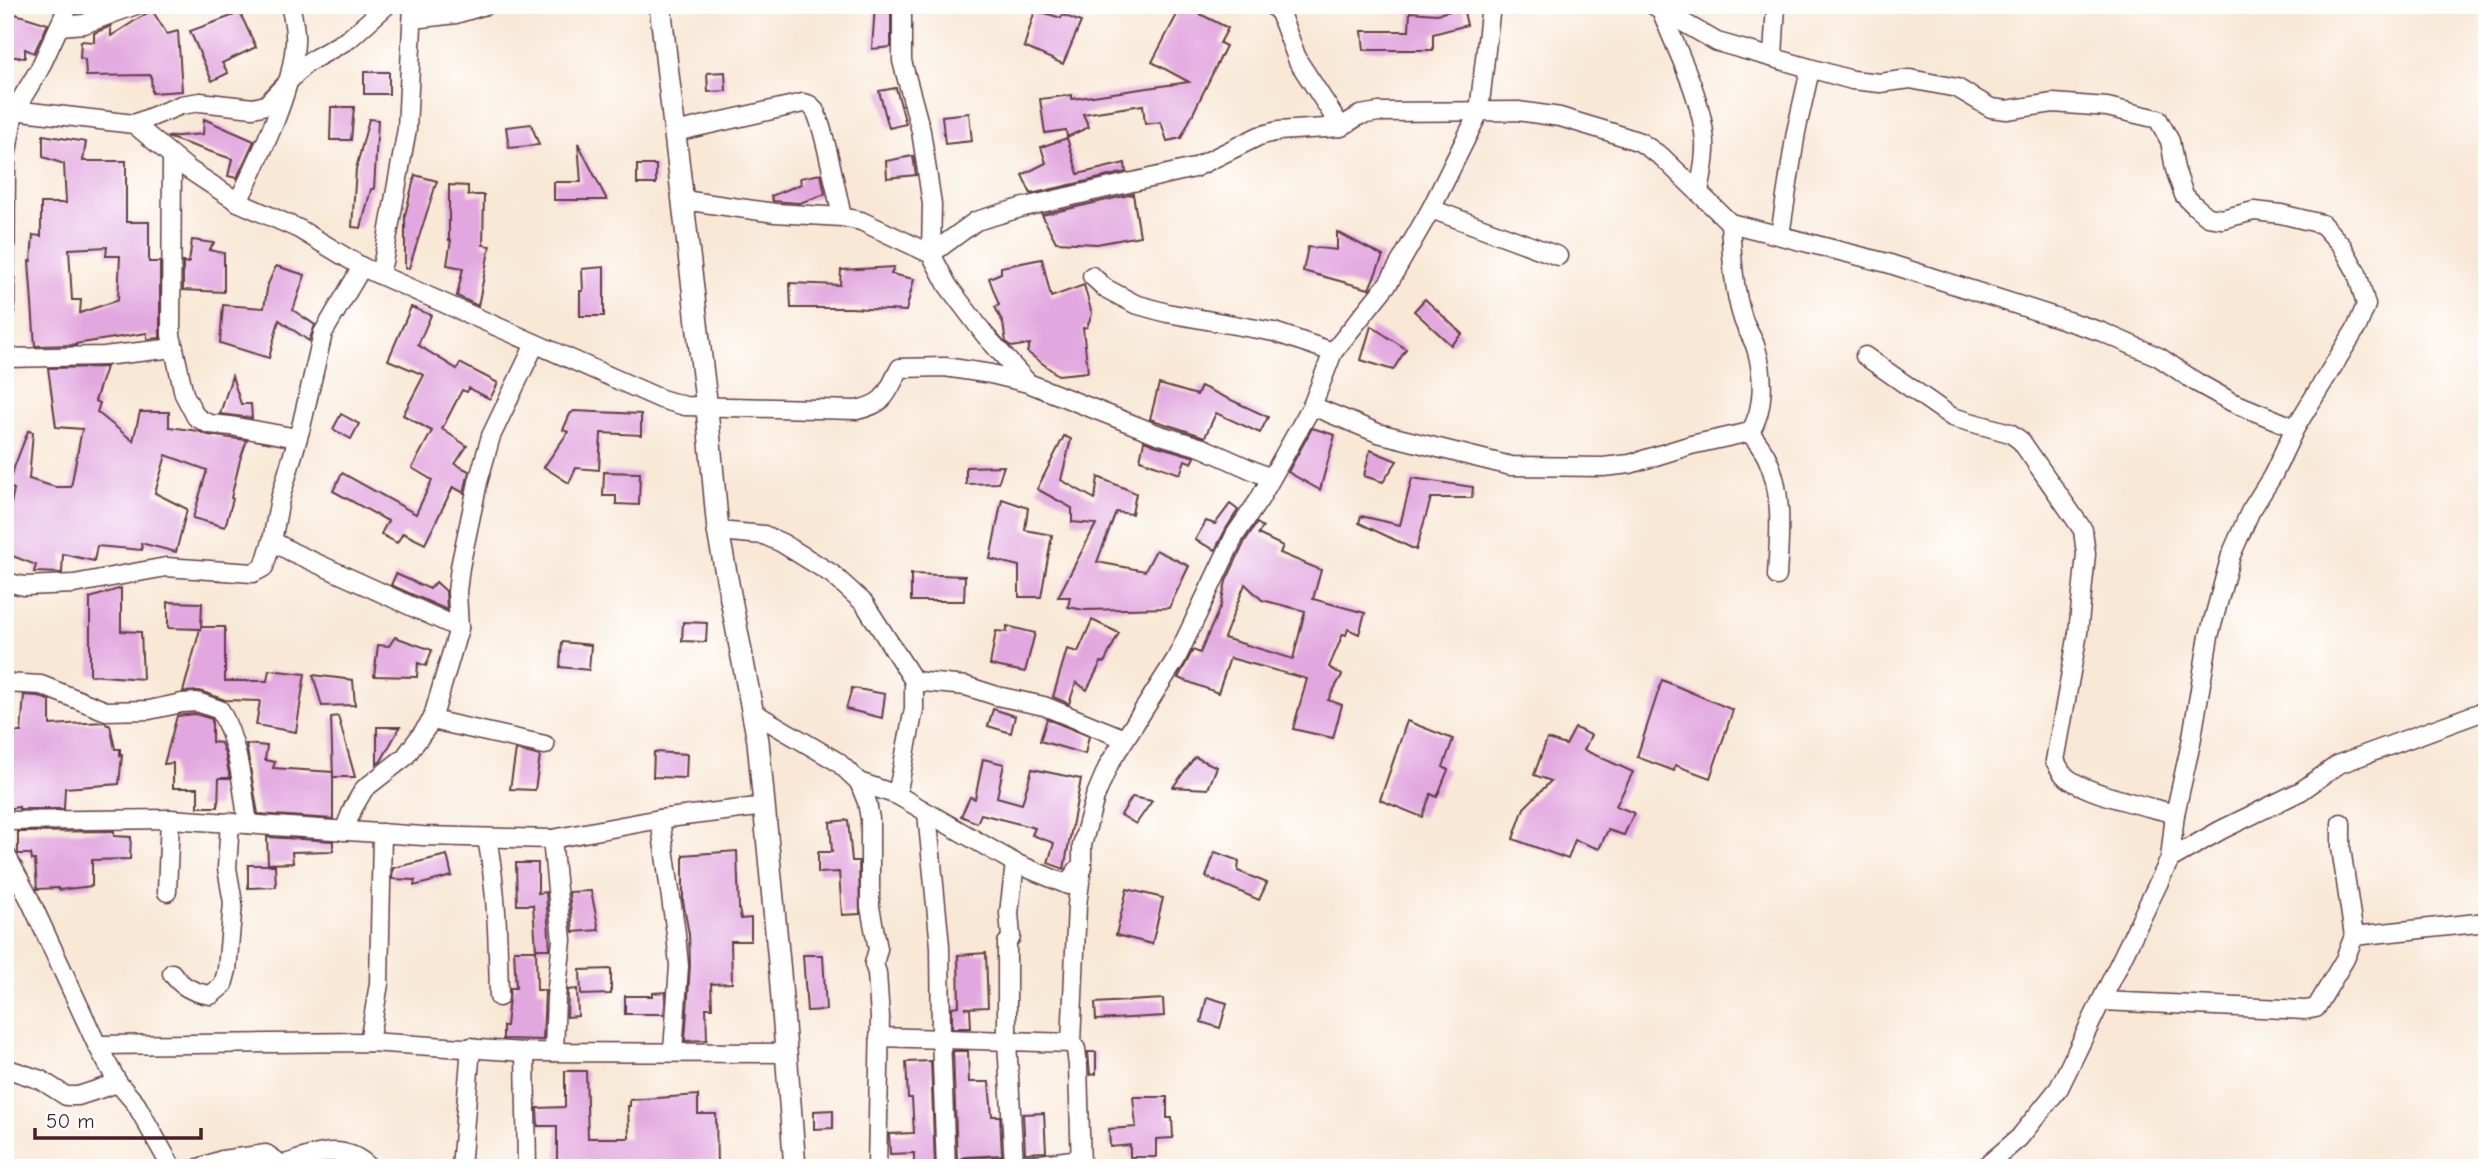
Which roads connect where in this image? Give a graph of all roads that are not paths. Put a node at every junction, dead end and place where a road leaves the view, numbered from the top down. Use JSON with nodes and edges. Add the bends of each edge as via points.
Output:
{"nodes":[{"id":1,"x":69,"y":5,"type":"edge"},
{"id":2,"x":136,"y":5,"type":"edge"},
{"id":3,"x":290,"y":5,"type":"edge"},
{"id":4,"x":387,"y":5,"type":"edge"},
{"id":5,"x":486,"y":5,"type":"edge"},
{"id":6,"x":660,"y":5,"type":"edge"},
{"id":7,"x":902,"y":5,"type":"edge"},
{"id":8,"x":1272,"y":5,"type":"edge"},
{"id":9,"x":1491,"y":5,"type":"edge"},
{"id":10,"x":1776,"y":5,"type":"edge"},
{"id":11,"x":1657,"y":6,"type":"edge"},
{"id":12,"x":413,"y":12,"type":"edge"},
{"id":13,"x":60,"y":26,"type":"junction"},
{"id":14,"x":1773,"y":56,"type":"junction"},
{"id":15,"x":1810,"y":70,"type":"junction"},
{"id":16,"x":289,"y":79,"type":"junction"},
{"id":17,"x":10,"y":110,"type":"edge"},
{"id":18,"x":1479,"y":112,"type":"junction"},
{"id":19,"x":134,"y":124,"type":"junction"},
{"id":20,"x":1341,"y":127,"type":"junction"},
{"id":21,"x":675,"y":132,"type":"junction"},
{"id":22,"x":172,"y":157,"type":"junction"},
{"id":23,"x":1699,"y":191,"type":"junction"},
{"id":24,"x":683,"y":200,"type":"junction"},
{"id":25,"x":238,"y":202,"type":"junction"},
{"id":26,"x":1431,"y":209,"type":"junction"},
{"id":27,"x":842,"y":217,"type":"junction"},
{"id":28,"x":1730,"y":223,"type":"junction"},
{"id":29,"x":1780,"y":235,"type":"junction"},
{"id":30,"x":931,"y":254,"type":"junction"},
{"id":31,"x":1558,"y":256,"type":"dead end"},
{"id":32,"x":370,"y":271,"type":"junction"},
{"id":33,"x":1092,"y":276,"type":"dead end"},
{"id":34,"x":5,"y":311,"type":"edge"},
{"id":35,"x":535,"y":344,"type":"junction"},
{"id":36,"x":174,"y":348,"type":"junction"},
{"id":37,"x":1333,"y":352,"type":"junction"},
{"id":38,"x":1865,"y":356,"type":"dead end"},
{"id":39,"x":5,"y":358,"type":"edge"},
{"id":40,"x":1028,"y":383,"type":"junction"},
{"id":41,"x":1312,"y":406,"type":"junction"},
{"id":42,"x":707,"y":409,"type":"junction"},
{"id":43,"x":2295,"y":428,"type":"junction"},
{"id":44,"x":1750,"y":432,"type":"junction"},
{"id":45,"x":297,"y":438,"type":"junction"},
{"id":46,"x":1270,"y":478,"type":"junction"},
{"id":47,"x":718,"y":531,"type":"junction"},
{"id":48,"x":272,"y":541,"type":"junction"},
{"id":49,"x":1777,"y":576,"type":"dead end"},
{"id":50,"x":5,"y":582,"type":"edge"},
{"id":51,"x":459,"y":628,"type":"junction"},
{"id":52,"x":914,"y":681,"type":"junction"},
{"id":53,"x":5,"y":683,"type":"edge"},
{"id":54,"x":2487,"y":710,"type":"edge"},
{"id":55,"x":751,"y":711,"type":"junction"},
{"id":56,"x":432,"y":720,"type":"junction"},
{"id":57,"x":1125,"y":740,"type":"junction"},
{"id":58,"x":545,"y":745,"type":"dead end"},
{"id":59,"x":859,"y":782,"type":"junction"},
{"id":60,"x":897,"y":795,"type":"junction"},
{"id":61,"x":765,"y":806,"type":"junction"},
{"id":62,"x":927,"y":813,"type":"junction"},
{"id":63,"x":2175,"y":814,"type":"junction"},
{"id":64,"x":170,"y":819,"type":"junction"},
{"id":65,"x":660,"y":819,"type":"junction"},
{"id":66,"x":5,"y":821,"type":"edge"},
{"id":67,"x":239,"y":823,"type":"junction"},
{"id":68,"x":2341,"y":823,"type":"dead end"},
{"id":69,"x":344,"y":831,"type":"junction"},
{"id":70,"x":382,"y":833,"type":"junction"},
{"id":71,"x":487,"y":838,"type":"junction"},
{"id":72,"x":552,"y":839,"type":"junction"},
{"id":73,"x":5,"y":853,"type":"edge"},
{"id":74,"x":2170,"y":859,"type":"junction"},
{"id":75,"x":1015,"y":863,"type":"junction"},
{"id":76,"x":1083,"y":864,"type":"junction"},
{"id":77,"x":167,"y":892,"type":"dead end"},
{"id":78,"x":2487,"y":922,"type":"edge"},
{"id":79,"x":2354,"y":936,"type":"junction"},
{"id":80,"x":172,"y":973,"type":"dead end"},
{"id":81,"x":499,"y":997,"type":"dead end"},
{"id":82,"x":2101,"y":1001,"type":"junction"},
{"id":83,"x":879,"y":1037,"type":"junction"},
{"id":84,"x":941,"y":1037,"type":"junction"},
{"id":85,"x":1007,"y":1041,"type":"junction"},
{"id":86,"x":369,"y":1042,"type":"junction"},
{"id":87,"x":1071,"y":1043,"type":"junction"},
{"id":88,"x":97,"y":1045,"type":"junction"},
{"id":89,"x":471,"y":1047,"type":"junction"},
{"id":90,"x":674,"y":1051,"type":"junction"},
{"id":91,"x":525,"y":1052,"type":"junction"},
{"id":92,"x":554,"y":1052,"type":"junction"},
{"id":93,"x":787,"y":1052,"type":"junction"},
{"id":94,"x":5,"y":1068,"type":"edge"},
{"id":95,"x":118,"y":1083,"type":"junction"},
{"id":96,"x":1080,"y":1163,"type":"edge"},
{"id":97,"x":1014,"y":1165,"type":"junction"},
{"id":98,"x":172,"y":1168,"type":"edge"},
{"id":99,"x":198,"y":1168,"type":"edge"},
{"id":100,"x":370,"y":1168,"type":"edge"},
{"id":101,"x":461,"y":1168,"type":"edge"},
{"id":102,"x":527,"y":1168,"type":"edge"},
{"id":103,"x":795,"y":1168,"type":"edge"},
{"id":104,"x":877,"y":1168,"type":"edge"},
{"id":105,"x":946,"y":1168,"type":"edge"},
{"id":106,"x":969,"y":1168,"type":"edge"},
{"id":107,"x":1984,"y":1168,"type":"edge"}],
"edges":[{"from":1,"to":13,"type":"street"},
{"from":2,"to":13,"type":"street","via":[[84,24]]},
{"from":3,"to":16,"type":"street","via":[[295,43]]},
{"from":4,"to":16,"type":"street","via":[[349,39],[305,64]]},
{"from":5,"to":12,"type":"street","via":[[456,14]]},
{"from":6,"to":21,"type":"street"},
{"from":7,"to":30,"type":"street","via":[[902,61],[921,131],[932,204]]},
{"from":8,"to":20,"type":"street","via":[[1280,13],[1298,61]]},
{"from":9,"to":18,"type":"street"},
{"from":10,"to":14,"type":"street"},
{"from":11,"to":14,"type":"street","via":[[1717,42]]},
{"from":11,"to":23,"type":"street","via":[[1699,110],[1705,160]]},
{"from":12,"to":32,"type":"street","via":[[407,129],[383,262]]},
{"from":13,"to":17,"type":"street","via":[[39,70]]},
{"from":14,"to":15,"type":"street"},
{"from":15,"to":29,"type":"street"},
{"from":15,"to":43,"type":"street","via":[[1852,80],[1910,79],[1957,88],[1991,108],[2053,103],[2107,107],[2158,118],[2171,141],[2184,195],[2208,217],[2222,219],[2254,211],[2322,224],[2357,273],[2365,305],[2357,327]]},
{"from":16,"to":19,"type":"street","via":[[261,107],[200,102]]},
{"from":16,"to":25,"type":"street"},
{"from":17,"to":19,"type":"street"},
{"from":17,"to":34,"type":"street"},
{"from":18,"to":20,"type":"street","via":[[1380,112],[1360,115]]},
{"from":18,"to":23,"type":"street","via":[[1560,117],[1630,139],[1662,157]]},
{"from":18,"to":26,"type":"street"},
{"from":19,"to":22,"type":"street"},
{"from":20,"to":30,"type":"street","via":[[1278,131],[1194,168],[976,221]]},
{"from":21,"to":24,"type":"street"},
{"from":21,"to":27,"type":"street","via":[[809,105],[815,109]]},
{"from":22,"to":25,"type":"street"},
{"from":22,"to":36,"type":"street"},
{"from":23,"to":28,"type":"street"},
{"from":24,"to":27,"type":"street"},
{"from":24,"to":42,"type":"street"},
{"from":25,"to":32,"type":"street","via":[[299,229]]},
{"from":26,"to":31,"type":"street"},
{"from":26,"to":37,"type":"street","via":[[1389,282]]},
{"from":27,"to":30,"type":"street","via":[[861,221]]},
{"from":28,"to":29,"type":"street"},
{"from":28,"to":44,"type":"street","via":[[1743,319],[1760,367],[1757,421]]},
{"from":29,"to":43,"type":"street","via":[[1887,263],[2102,332],[2159,358],[2232,402]]},
{"from":30,"to":40,"type":"street","via":[[948,286]]},
{"from":32,"to":35,"type":"street"},
{"from":32,"to":45,"type":"street","via":[[323,334]]},
{"from":33,"to":37,"type":"street","via":[[1135,304],[1274,332]]},
{"from":35,"to":42,"type":"street","via":[[661,399]]},
{"from":35,"to":51,"type":"street","via":[[491,436],[478,482],[460,567]]},
{"from":36,"to":39,"type":"street","via":[[104,356]]},
{"from":36,"to":45,"type":"street","via":[[184,394],[196,417],[209,424]]},
{"from":37,"to":41,"type":"street"},
{"from":38,"to":63,"type":"street","via":[[1952,417],[2010,433],[2021,441],[2083,530],[2086,554],[2078,634],[2055,761],[2075,783]]},
{"from":40,"to":42,"type":"street","via":[[945,367],[900,368],[877,405],[857,411]]},
{"from":40,"to":46,"type":"street"},
{"from":41,"to":44,"type":"street","via":[[1378,433],[1511,466],[1630,464]]},
{"from":41,"to":46,"type":"street"},
{"from":42,"to":47,"type":"street"},
{"from":43,"to":63,"type":"street","via":[[2231,555],[2209,636]]},
{"from":44,"to":49,"type":"street","via":[[1768,461],[1776,489],[1780,513]]},
{"from":45,"to":48,"type":"street"},
{"from":46,"to":57,"type":"street","via":[[1235,535],[1175,659]]},
{"from":47,"to":52,"type":"street","via":[[764,535],[832,574],[864,603]]},
{"from":47,"to":55,"type":"street"},
{"from":48,"to":50,"type":"street","via":[[264,567],[253,573],[166,567],[61,585]]},
{"from":48,"to":51,"type":"street"},
{"from":51,"to":56,"type":"street"},
{"from":52,"to":57,"type":"street","via":[[967,686],[1044,706]]},
{"from":52,"to":60,"type":"street","via":[[914,709]]},
{"from":53,"to":67,"type":"street","via":[[41,685],[106,711],[197,702],[220,710],[241,772]]},
{"from":54,"to":74,"type":"street","via":[[2339,764],[2301,791]]},
{"from":55,"to":59,"type":"street","via":[[838,762]]},
{"from":55,"to":61,"type":"street"},
{"from":56,"to":58,"type":"street"},
{"from":56,"to":69,"type":"street","via":[[405,757],[364,789]]},
{"from":57,"to":76,"type":"street","via":[[1095,797],[1082,845]]},
{"from":59,"to":60,"type":"street"},
{"from":59,"to":83,"type":"street","via":[[870,819],[870,907],[878,949],[874,964]]},
{"from":60,"to":62,"type":"street"},
{"from":61,"to":65,"type":"street"},
{"from":61,"to":93,"type":"street"},
{"from":62,"to":75,"type":"street"},
{"from":62,"to":84,"type":"street","via":[[940,946]]},
{"from":63,"to":74,"type":"street"},
{"from":64,"to":66,"type":"street"},
{"from":64,"to":67,"type":"street"},
{"from":64,"to":77,"type":"street"},
{"from":65,"to":72,"type":"street"},
{"from":65,"to":90,"type":"street","via":[[679,967]]},
{"from":67,"to":69,"type":"street"},
{"from":67,"to":80,"type":"street","via":[[227,868],[233,903],[223,985],[211,995],[200,994],[179,984]]},
{"from":68,"to":79,"type":"street"},
{"from":69,"to":70,"type":"street"},
{"from":70,"to":71,"type":"street"},
{"from":70,"to":86,"type":"street","via":[[379,984]]},
{"from":71,"to":72,"type":"street"},
{"from":71,"to":81,"type":"street","via":[[498,923]]},
{"from":72,"to":92,"type":"street","via":[[562,940]]},
{"from":73,"to":88,"type":"street"},
{"from":74,"to":82,"type":"street"},
{"from":75,"to":76,"type":"street","via":[[1069,883]]},
{"from":75,"to":85,"type":"street","via":[[1009,914]]},
{"from":76,"to":87,"type":"street"},
{"from":78,"to":79,"type":"street"},
{"from":79,"to":82,"type":"street","via":[[2316,1007],[2305,1010]]},
{"from":82,"to":107,"type":"street","via":[[2059,1088],[2019,1138]]},
{"from":83,"to":84,"type":"street"},
{"from":83,"to":104,"type":"street"},
{"from":84,"to":85,"type":"street"},
{"from":84,"to":105,"type":"street"},
{"from":85,"to":87,"type":"street"},
{"from":85,"to":97,"type":"street"},
{"from":86,"to":88,"type":"street"},
{"from":86,"to":89,"type":"street"},
{"from":87,"to":96,"type":"street","via":[[1078,1066]]},
{"from":88,"to":95,"type":"street"},
{"from":89,"to":91,"type":"street"},
{"from":89,"to":101,"type":"street"},
{"from":90,"to":92,"type":"street"},
{"from":90,"to":93,"type":"street"},
{"from":91,"to":92,"type":"street"},
{"from":91,"to":102,"type":"street"},
{"from":93,"to":103,"type":"street"},
{"from":94,"to":95,"type":"street","via":[[41,1080],[66,1097]]},
{"from":95,"to":98,"type":"street","via":[[136,1104]]},
{"from":96,"to":97,"type":"street"},
{"from":97,"to":106,"type":"street"},
{"from":99,"to":100,"type":"street","via":[[266,1154],[282,1166],[332,1151],[353,1154]]}]}
